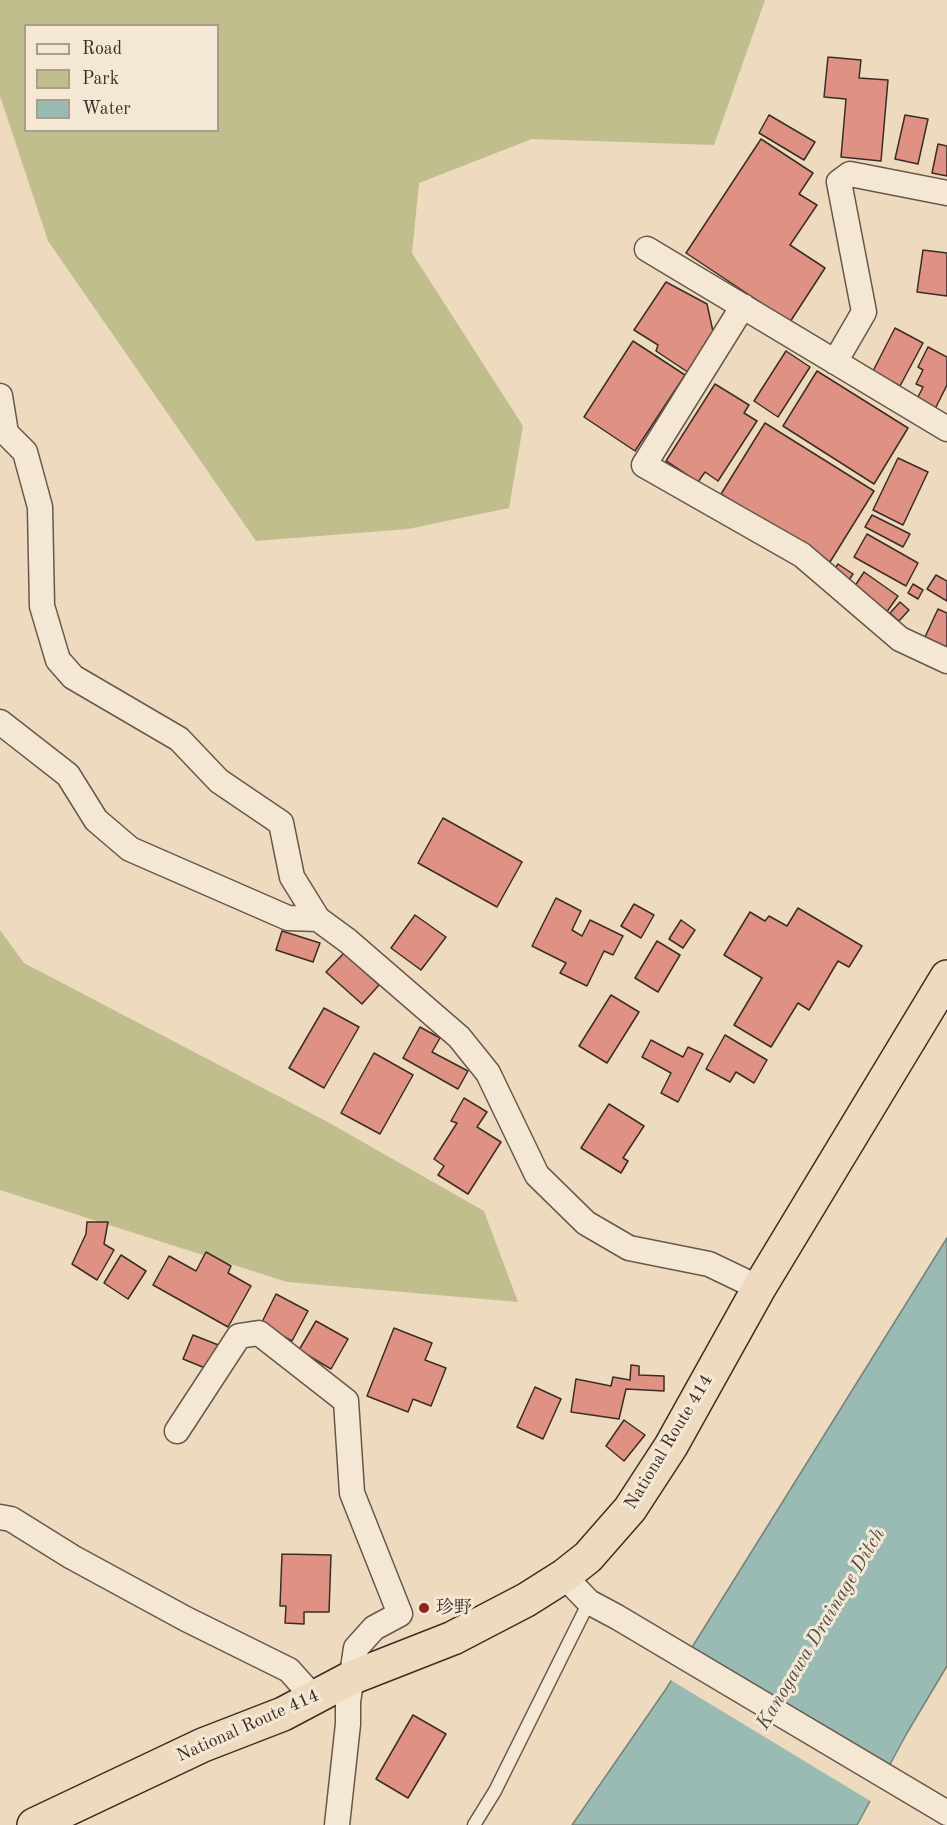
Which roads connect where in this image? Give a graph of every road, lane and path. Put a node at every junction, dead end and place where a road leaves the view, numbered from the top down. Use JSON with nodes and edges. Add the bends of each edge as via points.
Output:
{"nodes":[{"id":1,"x":947,"y":193,"type":"edge"},
{"id":2,"x":647,"y":249,"type":"dead end"},
{"id":3,"x":743,"y":306,"type":"junction"},
{"id":4,"x":835,"y":362,"type":"junction"},
{"id":5,"x":0,"y":396,"type":"edge"},
{"id":6,"x":947,"y":429,"type":"edge"},
{"id":7,"x":947,"y":661,"type":"edge"},
{"id":8,"x":0,"y":722,"type":"edge"},
{"id":9,"x":318,"y":919,"type":"junction"},
{"id":10,"x":947,"y":977,"type":"edge"},
{"id":11,"x":759,"y":1288,"type":"junction"},
{"id":12,"x":177,"y":1431,"type":"dead end"},
{"id":13,"x":0,"y":1517,"type":"edge"},
{"id":14,"x":564,"y":1576,"type":"junction"},
{"id":15,"x":588,"y":1602,"type":"junction"},
{"id":16,"x":351,"y":1678,"type":"junction"},
{"id":17,"x":314,"y":1698,"type":"junction"},
{"id":18,"x":945,"y":1812,"type":"edge"},
{"id":19,"x":34,"y":1825,"type":"edge"},
{"id":20,"x":337,"y":1825,"type":"edge"},
{"id":21,"x":474,"y":1825,"type":"edge"}],
"edges":[{"from":1,"to":4,"type":"street","via":[[850,174],[839,182],[864,312]]},
{"from":2,"to":3,"type":"street"},
{"from":3,"to":4,"type":"street"},
{"from":3,"to":7,"type":"street","via":[[644,465],[802,555],[900,639]]},
{"from":4,"to":6,"type":"street"},
{"from":5,"to":9,"type":"street","via":[[6,433],[25,452],[40,507],[42,606],[57,660],[73,676],[179,739],[219,781],[281,823],[292,878]]},
{"from":8,"to":9,"type":"street","via":[[68,775],[96,820],[130,849],[288,918]]},
{"from":9,"to":11,"type":"street","via":[[459,1037],[488,1073],[537,1175],[586,1223],[628,1248],[709,1264]]},
{"from":10,"to":11,"type":"highway","name":"National Route 414"},
{"from":11,"to":14,"type":"highway","name":"National Route 414","via":[[645,1487],[594,1550]]},
{"from":12,"to":16,"type":"street","via":[[239,1336],[259,1333],[346,1401],[352,1493],[400,1614],[374,1628],[356,1648]]},
{"from":13,"to":17,"type":"street","via":[[11,1519],[186,1619],[289,1670]]},
{"from":14,"to":15,"type":"street"},
{"from":14,"to":16,"type":"highway","name":"National Route 414","via":[[453,1638]]},
{"from":15,"to":18,"type":"street"},
{"from":15,"to":21,"type":"lane","via":[[500,1781]]},
{"from":16,"to":17,"type":"highway","name":"National Route 414"},
{"from":16,"to":20,"type":"street"},
{"from":17,"to":19,"type":"highway","name":"National Route 414","via":[[203,1745]]}]}
